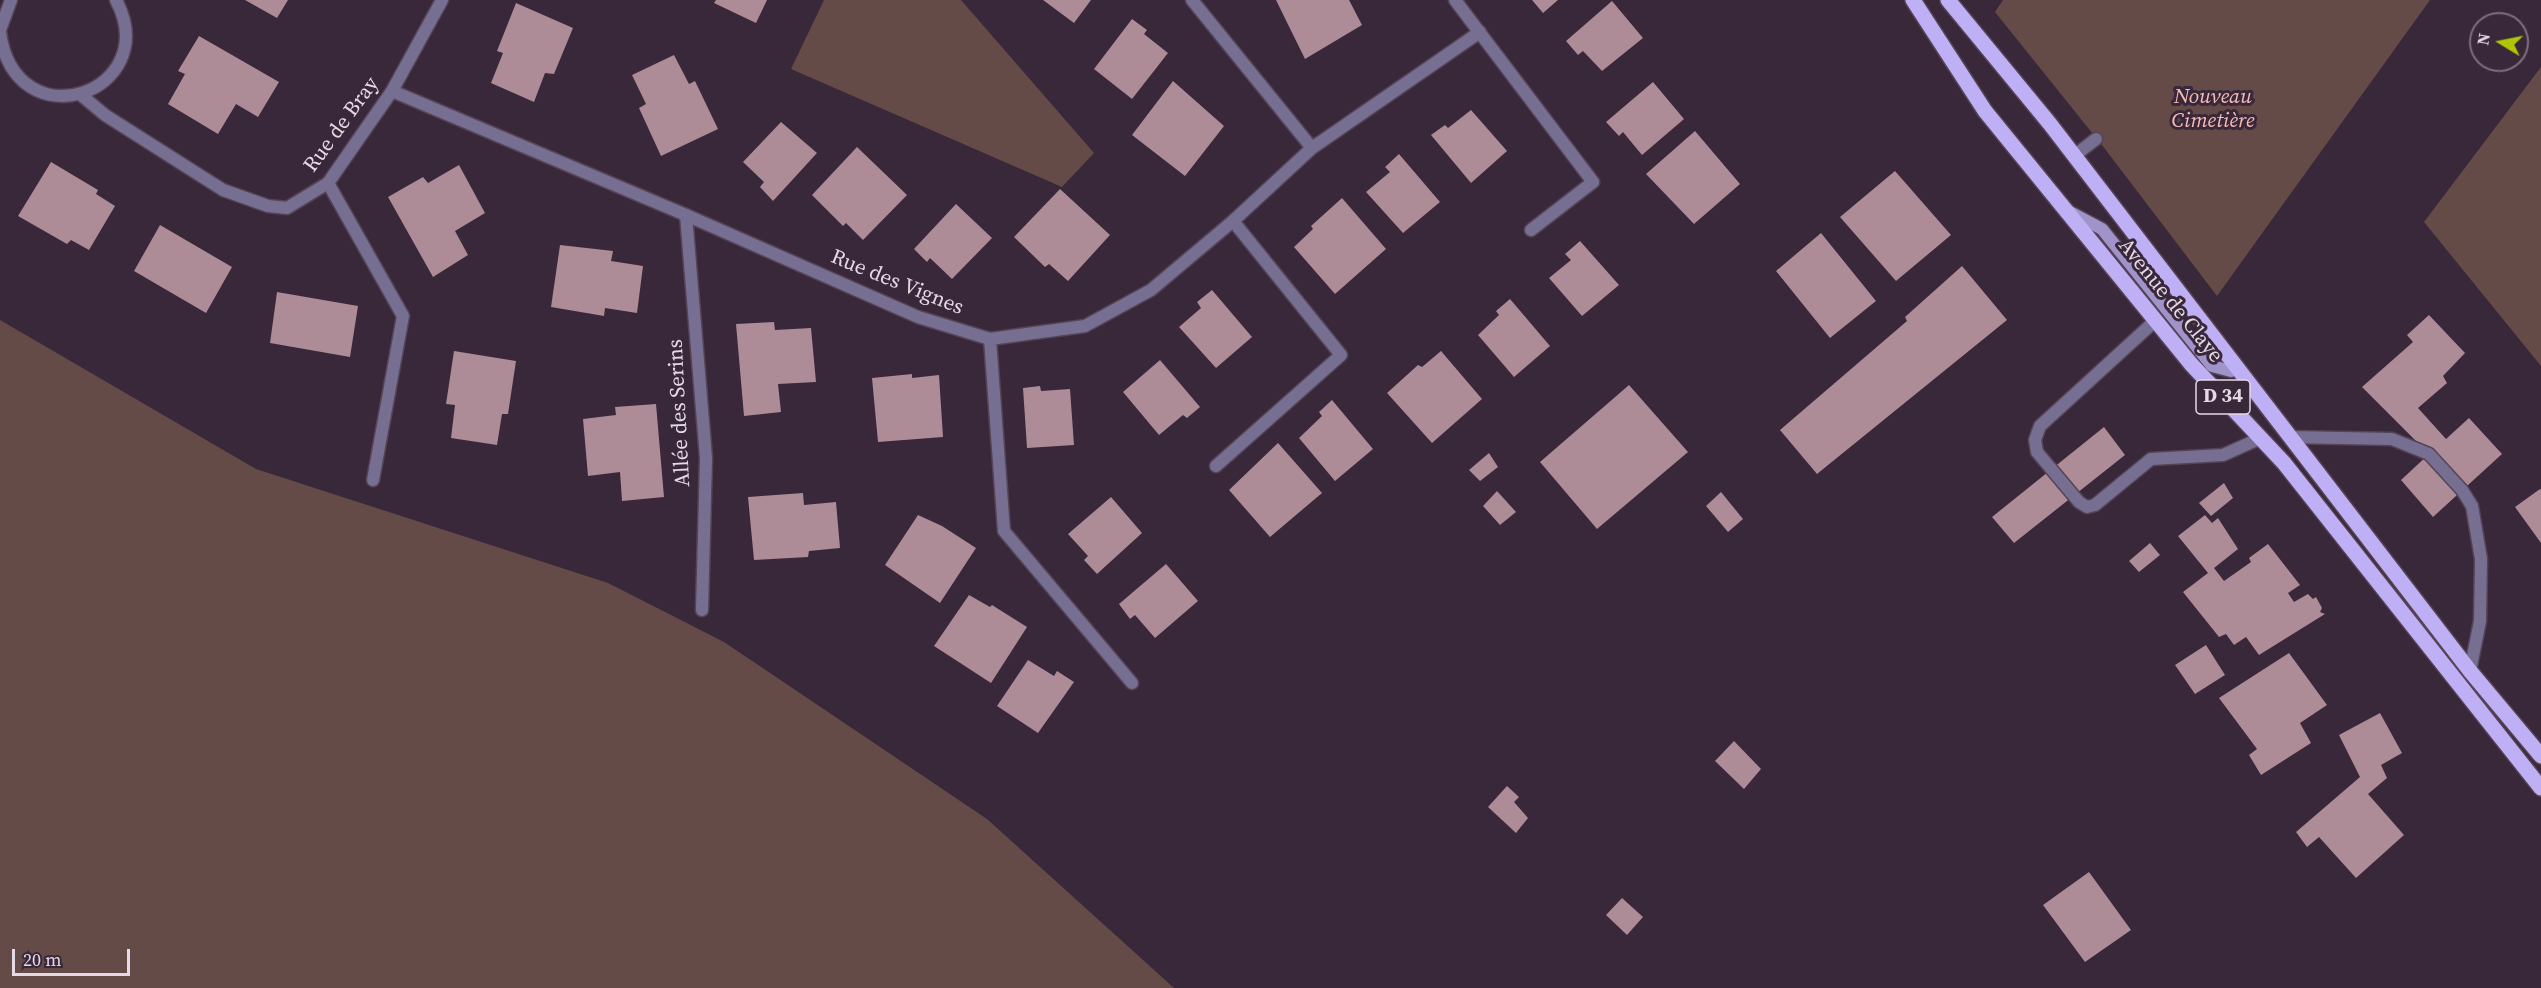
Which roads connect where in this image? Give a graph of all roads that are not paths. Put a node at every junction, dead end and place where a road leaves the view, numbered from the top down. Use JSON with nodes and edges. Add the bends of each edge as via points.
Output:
{"nodes":[{"id":1,"x":11,"y":0,"type":"edge"},
{"id":2,"x":116,"y":0,"type":"edge"},
{"id":3,"x":442,"y":0,"type":"edge"},
{"id":4,"x":1192,"y":0,"type":"edge"},
{"id":5,"x":1455,"y":0,"type":"edge"},
{"id":6,"x":1913,"y":0,"type":"edge"},
{"id":7,"x":1948,"y":0,"type":"edge"},
{"id":8,"x":0,"y":31,"type":"edge"},
{"id":9,"x":1480,"y":32,"type":"junction"},
{"id":10,"x":1,"y":52,"type":"edge"},
{"id":11,"x":392,"y":91,"type":"junction"},
{"id":12,"x":81,"y":95,"type":"junction"},
{"id":13,"x":2096,"y":139,"type":"dead end"},
{"id":14,"x":1312,"y":148,"type":"junction"},
{"id":15,"x":2074,"y":156,"type":"junction"},
{"id":16,"x":328,"y":183,"type":"junction"},
{"id":17,"x":2070,"y":212,"type":"junction"},
{"id":18,"x":686,"y":215,"type":"junction"},
{"id":19,"x":1233,"y":221,"type":"junction"},
{"id":20,"x":1531,"y":230,"type":"dead end"},
{"id":21,"x":2157,"y":320,"type":"junction"},
{"id":22,"x":990,"y":339,"type":"junction"},
{"id":23,"x":2235,"y":367,"type":"junction"},
{"id":24,"x":2289,"y":437,"type":"junction"},
{"id":25,"x":2261,"y":438,"type":"junction"},
{"id":26,"x":1216,"y":466,"type":"dead end"},
{"id":27,"x":373,"y":480,"type":"dead end"},
{"id":28,"x":702,"y":610,"type":"dead end"},
{"id":29,"x":2470,"y":670,"type":"junction"},
{"id":30,"x":1132,"y":683,"type":"dead end"},
{"id":31,"x":2541,"y":756,"type":"edge"},
{"id":32,"x":2541,"y":788,"type":"edge"}],
"edges":[{"from":1,"to":8,"type":"street"},
{"from":2,"to":12,"type":"street","via":[[124,16],[127,41],[119,65],[103,83]]},
{"from":3,"to":11,"type":"street","name":"Rue de Bray"},
{"from":4,"to":14,"type":"street"},
{"from":5,"to":9,"type":"street"},
{"from":6,"to":17,"type":"main road","name":"Avenue de Claye","number":"D 34","via":[[1985,111]]},
{"from":7,"to":15,"type":"main road","name":"Avenue de Claye","number":"D 34"},
{"from":8,"to":10,"type":"street"},
{"from":9,"to":14,"type":"street","name":"Rue des Vignes"},
{"from":9,"to":20,"type":"street","via":[[1593,182]]},
{"from":10,"to":12,"type":"street","via":[[14,74],[33,90],[57,97]]},
{"from":11,"to":16,"type":"street","name":"Rue de Bray"},
{"from":11,"to":18,"type":"street","name":"Rue des Vignes"},
{"from":12,"to":16,"type":"street","name":"Rue de Bray","via":[[105,115],[223,190],[262,204],[287,208]]},
{"from":13,"to":15,"type":"street"},
{"from":14,"to":19,"type":"street","name":"Rue des Vignes"},
{"from":15,"to":23,"type":"main road","name":"Avenue de Claye","number":"D 34"},
{"from":16,"to":27,"type":"street","via":[[403,316]]},
{"from":17,"to":21,"type":"main road","name":"Avenue de Claye","number":"D 34"},
{"from":17,"to":23,"type":"street","via":[[2102,229],[2212,366],[2231,371]]},
{"from":18,"to":22,"type":"street","name":"Rue des Vignes","via":[[918,317]]},
{"from":18,"to":28,"type":"street","name":"Allée des Serins","via":[[706,458]]},
{"from":19,"to":22,"type":"street","name":"Rue des Vignes","via":[[1150,290],[1085,326]]},
{"from":19,"to":26,"type":"street","via":[[1341,354]]},
{"from":21,"to":25,"type":"main road","name":"Avenue de Claye","number":"D 34","via":[[2191,364]]},
{"from":21,"to":25,"type":"street","via":[[2040,426],[2034,440],[2037,452],[2079,502],[2087,507],[2095,505],[2151,459],[2223,455]]},
{"from":22,"to":30,"type":"street","via":[[1004,531]]},
{"from":23,"to":24,"type":"main road","name":"Avenue de Claye","number":"D 34"},
{"from":24,"to":29,"type":"main road","name":"Avenue de Claye","number":"D 34"},
{"from":24,"to":29,"type":"street","via":[[2392,439],[2429,454],[2462,490],[2472,506],[2481,559],[2480,621]]},
{"from":25,"to":32,"type":"main road","name":"Avenue de Claye","number":"D 34"},
{"from":29,"to":31,"type":"main road","name":"Avenue de Claye","number":"D 34"}]}
